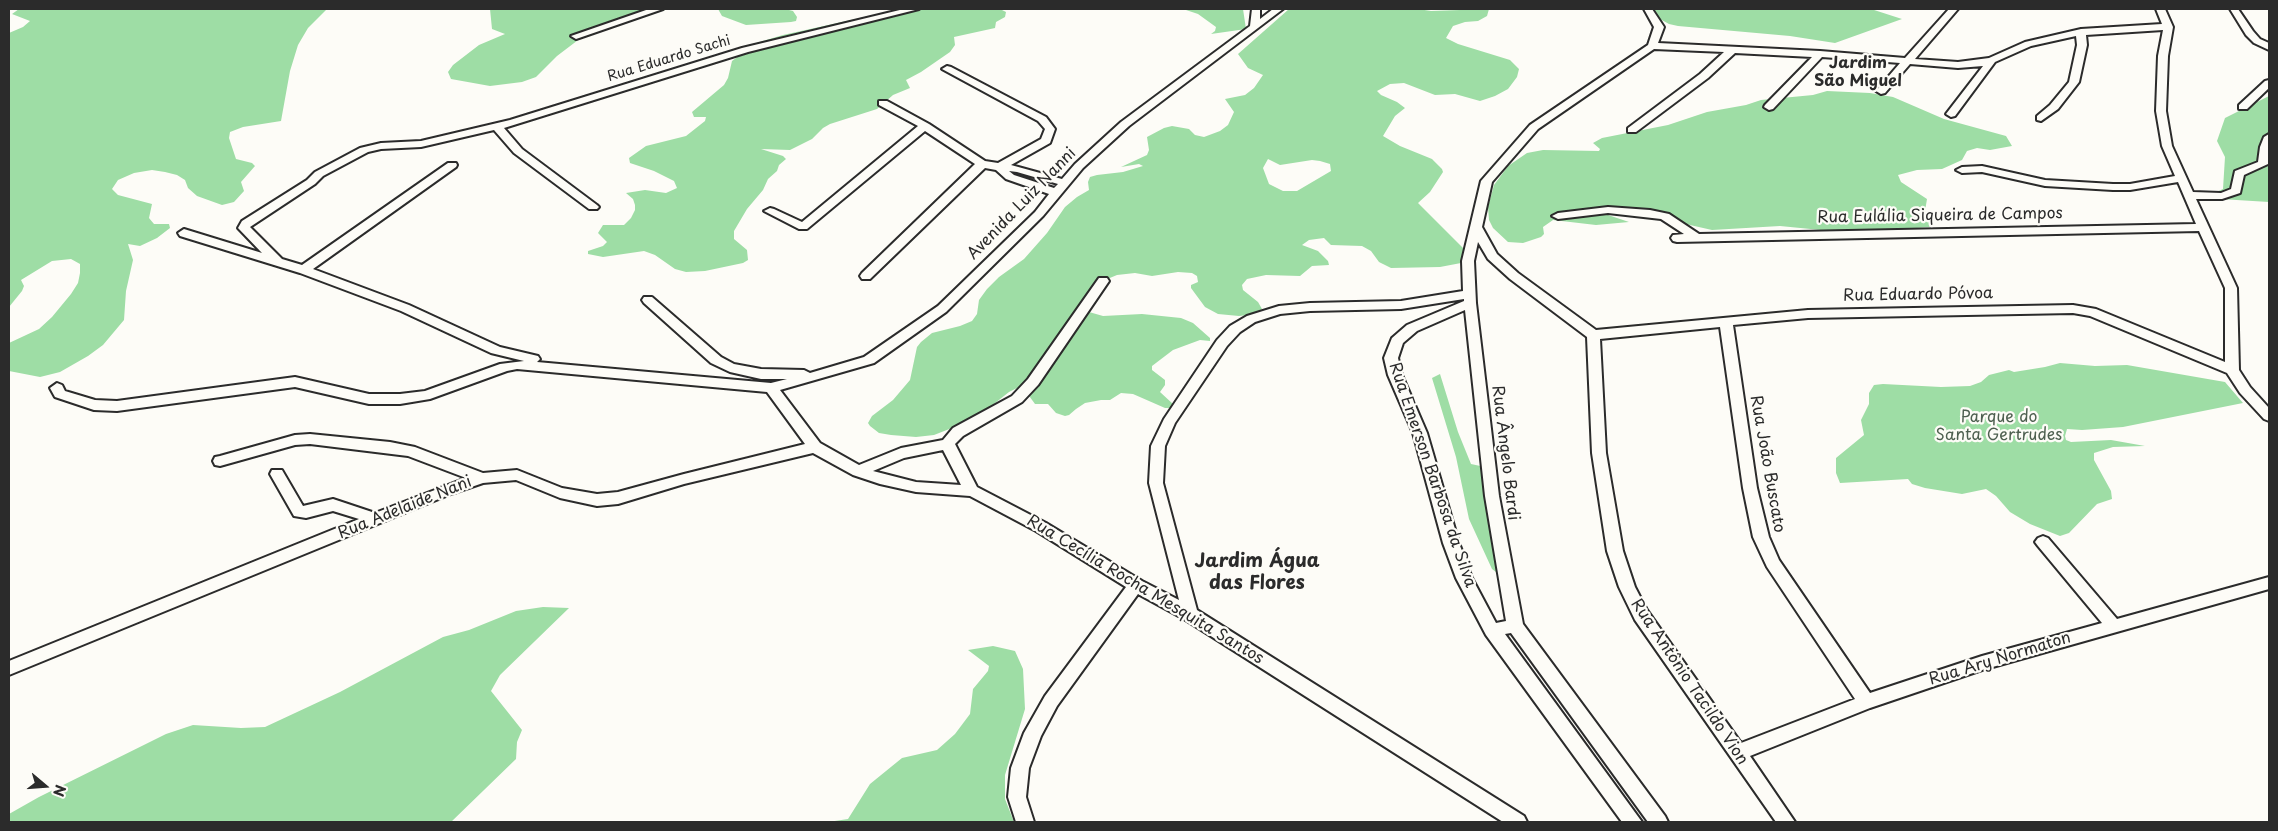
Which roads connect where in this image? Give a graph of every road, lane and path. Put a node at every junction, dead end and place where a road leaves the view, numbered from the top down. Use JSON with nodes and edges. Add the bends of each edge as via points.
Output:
{"nodes":[{"id":1,"x":658,"y":9,"type":"edge"},
{"id":2,"x":914,"y":9,"type":"edge"},
{"id":3,"x":1256,"y":9,"type":"edge"},
{"id":4,"x":1648,"y":9,"type":"edge"},
{"id":5,"x":1954,"y":9,"type":"edge"},
{"id":6,"x":2162,"y":9,"type":"edge"},
{"id":7,"x":2234,"y":9,"type":"edge"},
{"id":8,"x":1276,"y":11,"type":"edge"},
{"id":9,"x":1255,"y":27,"type":"junction"},
{"id":10,"x":2168,"y":27,"type":"junction"},
{"id":11,"x":2081,"y":32,"type":"junction"},
{"id":12,"x":576,"y":36,"type":"dead end"},
{"id":13,"x":1652,"y":46,"type":"junction"},
{"id":14,"x":2269,"y":47,"type":"edge"},
{"id":15,"x":1732,"y":50,"type":"junction"},
{"id":16,"x":1820,"y":54,"type":"junction"},
{"id":17,"x":1992,"y":60,"type":"junction"},
{"id":18,"x":1907,"y":61,"type":"junction"},
{"id":19,"x":947,"y":69,"type":"dead end"},
{"id":20,"x":2269,"y":83,"type":"edge"},
{"id":21,"x":1881,"y":91,"type":"dead end"},
{"id":22,"x":883,"y":103,"type":"dead end"},
{"id":23,"x":1770,"y":107,"type":"dead end"},
{"id":24,"x":2243,"y":108,"type":"dead end"},
{"id":25,"x":1951,"y":114,"type":"dead end"},
{"id":26,"x":2041,"y":118,"type":"dead end"},
{"id":27,"x":925,"y":126,"type":"junction"},
{"id":28,"x":497,"y":127,"type":"junction"},
{"id":29,"x":1632,"y":130,"type":"dead end"},
{"id":30,"x":2269,"y":137,"type":"edge"},
{"id":31,"x":982,"y":164,"type":"junction"},
{"id":32,"x":452,"y":165,"type":"dead end"},
{"id":33,"x":998,"y":168,"type":"junction"},
{"id":34,"x":1962,"y":170,"type":"dead end"},
{"id":35,"x":2182,"y":178,"type":"junction"},
{"id":36,"x":1065,"y":183,"type":"junction"},
{"id":37,"x":1057,"y":193,"type":"junction"},
{"id":38,"x":2191,"y":195,"type":"junction"},
{"id":39,"x":593,"y":207,"type":"dead end"},
{"id":40,"x":770,"y":211,"type":"dead end"},
{"id":41,"x":1558,"y":216,"type":"dead end"},
{"id":42,"x":1476,"y":227,"type":"junction"},
{"id":43,"x":2203,"y":227,"type":"junction"},
{"id":44,"x":184,"y":233,"type":"dead end"},
{"id":45,"x":1695,"y":237,"type":"junction"},
{"id":46,"x":1677,"y":238,"type":"dead end"},
{"id":47,"x":1492,"y":256,"type":"junction"},
{"id":48,"x":1468,"y":261,"type":"junction"},
{"id":49,"x":277,"y":262,"type":"junction"},
{"id":50,"x":304,"y":270,"type":"junction"},
{"id":51,"x":866,"y":276,"type":"dead end"},
{"id":52,"x":1103,"y":281,"type":"dead end"},
{"id":53,"x":1470,"y":299,"type":"junction"},
{"id":54,"x":648,"y":300,"type":"dead end"},
{"id":55,"x":1726,"y":322,"type":"junction"},
{"id":56,"x":1593,"y":335,"type":"junction"},
{"id":57,"x":566,"y":368,"type":"junction"},
{"id":58,"x":2232,"y":370,"type":"junction"},
{"id":59,"x":813,"y":377,"type":"junction"},
{"id":60,"x":57,"y":388,"type":"dead end"},
{"id":61,"x":771,"y":388,"type":"junction"},
{"id":62,"x":2269,"y":416,"type":"edge"},
{"id":63,"x":948,"y":444,"type":"junction"},
{"id":64,"x":815,"y":447,"type":"junction"},
{"id":65,"x":220,"y":462,"type":"dead end"},
{"id":66,"x":858,"y":471,"type":"junction"},
{"id":67,"x":277,"y":474,"type":"dead end"},
{"id":68,"x":482,"y":478,"type":"junction"},
{"id":69,"x":972,"y":491,"type":"junction"},
{"id":70,"x":375,"y":519,"type":"junction"},
{"id":71,"x":2043,"y":542,"type":"dead end"},
{"id":72,"x":2269,"y":583,"type":"edge"},
{"id":73,"x":1136,"y":585,"type":"junction"},
{"id":74,"x":1190,"y":614,"type":"junction"},
{"id":75,"x":1515,"y":626,"type":"junction"},
{"id":76,"x":2114,"y":626,"type":"junction"},
{"id":77,"x":1492,"y":630,"type":"junction"},
{"id":78,"x":9,"y":668,"type":"edge"},
{"id":79,"x":1866,"y":702,"type":"junction"},
{"id":80,"x":1737,"y":753,"type":"junction"},
{"id":81,"x":1781,"y":821,"type":"edge"},
{"id":82,"x":1025,"y":822,"type":"edge"},
{"id":83,"x":1518,"y":822,"type":"edge"},
{"id":84,"x":1633,"y":822,"type":"edge"},
{"id":85,"x":1658,"y":822,"type":"edge"}],
"edges":[{"from":1,"to":12,"type":"street"},
{"from":2,"to":28,"type":"street","name":"Rua Eduardo Sachi","via":[[745,50]]},
{"from":3,"to":8,"type":"street"},
{"from":3,"to":9,"type":"street"},
{"from":4,"to":13,"type":"street","via":[[1659,27]]},
{"from":5,"to":18,"type":"street"},
{"from":6,"to":10,"type":"street"},
{"from":7,"to":14,"type":"street","via":[[2249,33]]},
{"from":8,"to":9,"type":"street","name":"Avenida Luiz Nanni"},
{"from":9,"to":36,"type":"street","name":"Avenida Luiz Nanni","via":[[1125,124]]},
{"from":10,"to":11,"type":"street"},
{"from":10,"to":35,"type":"street","via":[[2163,56],[2161,111],[2167,146]]},
{"from":11,"to":17,"type":"street","via":[[2028,44]]},
{"from":11,"to":26,"type":"street","via":[[2082,45],[2074,82],[2060,101]]},
{"from":13,"to":15,"type":"street"},
{"from":13,"to":42,"type":"street","name":"Rua Ângelo Bardi","via":[[1534,127],[1487,181]]},
{"from":15,"to":16,"type":"street"},
{"from":15,"to":29,"type":"street","via":[[1704,76]]},
{"from":16,"to":18,"type":"street"},
{"from":16,"to":23,"type":"street"},
{"from":17,"to":18,"type":"street","via":[[1958,66]]},
{"from":17,"to":25,"type":"street"},
{"from":18,"to":21,"type":"street"},
{"from":19,"to":33,"type":"street","via":[[1042,119],[1050,129],[1046,141]]},
{"from":20,"to":24,"type":"street"},
{"from":22,"to":27,"type":"street"},
{"from":27,"to":31,"type":"street"},
{"from":27,"to":40,"type":"street","via":[[803,227]]},
{"from":28,"to":39,"type":"street","via":[[518,151]]},
{"from":28,"to":49,"type":"street","name":"Rua Eduardo Sachi","via":[[414,145],[364,150],[319,174],[255,216],[244,228]]},
{"from":30,"to":38,"type":"street","via":[[2263,164],[2239,173],[2236,191],[2222,196]]},
{"from":31,"to":33,"type":"street"},
{"from":31,"to":51,"type":"street"},
{"from":32,"to":50,"type":"street"},
{"from":33,"to":36,"type":"street","via":[[1018,169]]},
{"from":33,"to":37,"type":"street","via":[[1010,177]]},
{"from":34,"to":35,"type":"street","via":[[1982,169],[2045,183],[2113,188]]},
{"from":35,"to":38,"type":"street"},
{"from":36,"to":37,"type":"street","name":"Avenida Luiz Nanni"},
{"from":37,"to":59,"type":"street","name":"Avenida Luiz Nanni","via":[[942,309],[874,357]]},
{"from":38,"to":43,"type":"street"},
{"from":41,"to":45,"type":"street","via":[[1608,210],[1650,213],[1665,216]]},
{"from":42,"to":47,"type":"street"},
{"from":42,"to":48,"type":"street","name":"Rua Ângelo Bardi"},
{"from":43,"to":45,"type":"street","name":"Rua Eulália Siqueira de Campos"},
{"from":43,"to":58,"type":"street","via":[[2231,288]]},
{"from":44,"to":49,"type":"street"},
{"from":45,"to":46,"type":"street","name":"Rua Eulália Siqueira de Campos"},
{"from":47,"to":48,"type":"street"},
{"from":47,"to":56,"type":"street"},
{"from":48,"to":53,"type":"street","name":"Rua Ângelo Bardi"},
{"from":49,"to":50,"type":"street"},
{"from":50,"to":57,"type":"street","via":[[405,308],[496,350]]},
{"from":52,"to":63,"type":"street","via":[[1022,394],[958,432]]},
{"from":53,"to":74,"type":"street","via":[[1279,310],[1251,319],[1222,343],[1169,422],[1158,446],[1156,483]]},
{"from":53,"to":75,"type":"street","name":"Rua Ângelo Bardi","via":[[1492,496]]},
{"from":53,"to":77,"type":"street","name":"Rua Emerson Barbosa da Silva","via":[[1412,328],[1397,341],[1391,358],[1420,433],[1451,543],[1464,578]]},
{"from":54,"to":59,"type":"street","via":[[716,360],[730,368],[761,374]]},
{"from":55,"to":56,"type":"street","name":"Rua Eduardo Póvoa"},
{"from":55,"to":58,"type":"street","name":"Rua Eduardo Póvoa","via":[[1808,314],[2072,309],[2092,312]]},
{"from":55,"to":79,"type":"street","name":"Rua João Buscato","via":[[1750,488],[1761,537],[1772,563]]},
{"from":56,"to":80,"type":"street","name":"Rua Antônio Tacildo Vion","via":[[1599,453],[1615,551],[1627,586],[1641,615]]},
{"from":57,"to":60,"type":"street","via":[[505,367],[425,396],[382,400],[295,382],[200,397],[104,406],[60,394]]},
{"from":57,"to":61,"type":"street"},
{"from":58,"to":62,"type":"street"},
{"from":59,"to":61,"type":"street","name":"Avenida Luiz Nanni"},
{"from":61,"to":64,"type":"street","name":"Rua Cecília Rocha Mesquita Santos"},
{"from":63,"to":66,"type":"street","via":[[901,453]]},
{"from":63,"to":69,"type":"street"},
{"from":64,"to":66,"type":"street","name":"Rua Cecília Rocha Mesquita Santos"},
{"from":64,"to":68,"type":"street","name":"Rua Adelaide Nani","via":[[618,498],[579,498],[518,475]]},
{"from":65,"to":68,"type":"street","via":[[295,440],[310,439],[410,451]]},
{"from":66,"to":69,"type":"street","name":"Rua Cecília Rocha Mesquita Santos","via":[[916,487]]},
{"from":67,"to":70,"type":"street","via":[[299,512],[333,505]]},
{"from":68,"to":70,"type":"street","name":"Rua Adelaide Nani"},
{"from":69,"to":73,"type":"street","name":"Rua Cecília Rocha Mesquita Santos","via":[[1042,527]]},
{"from":70,"to":78,"type":"street","name":"Rua Adelaide Nani"},
{"from":71,"to":76,"type":"street"},
{"from":72,"to":76,"type":"street","name":"Rua Ary Normaton"},
{"from":73,"to":74,"type":"street","name":"Rua Cecília Rocha Mesquita Santos"},
{"from":73,"to":82,"type":"street","via":[[1033,733],[1020,768],[1017,797]]},
{"from":74,"to":83,"type":"street","name":"Rua Cecília Rocha Mesquita Santos"},
{"from":75,"to":77,"type":"street"},
{"from":75,"to":85,"type":"street"},
{"from":76,"to":79,"type":"street","name":"Rua Ary Normaton","via":[[1982,663]]},
{"from":77,"to":84,"type":"street","name":"Rua Emerson Barbosa da Silva"},
{"from":79,"to":80,"type":"street","name":"Rua Ary Normaton"},
{"from":80,"to":81,"type":"street","name":"Rua Antônio Tacildo Vion"}]}
